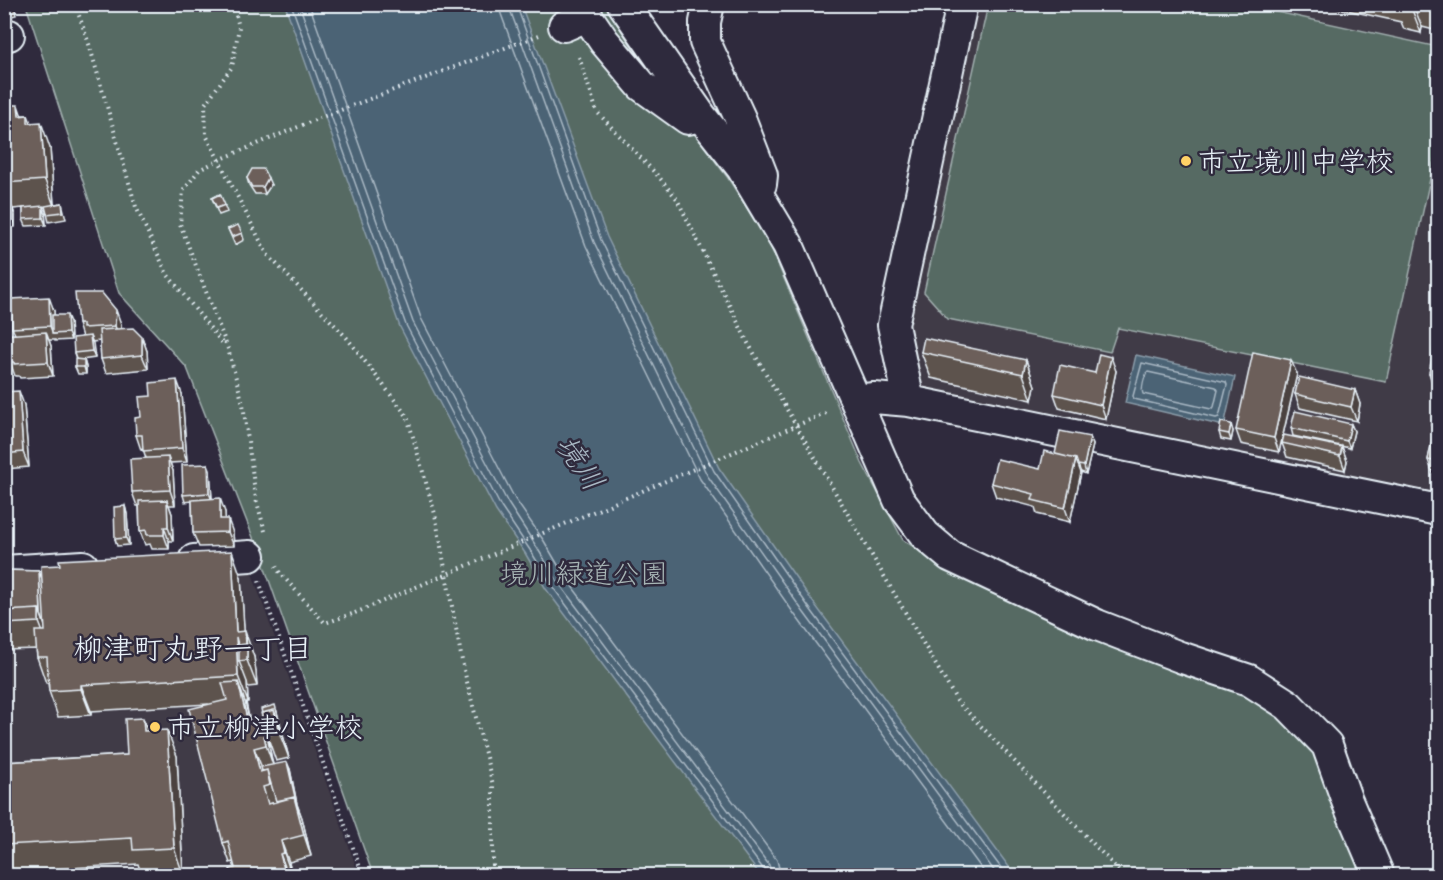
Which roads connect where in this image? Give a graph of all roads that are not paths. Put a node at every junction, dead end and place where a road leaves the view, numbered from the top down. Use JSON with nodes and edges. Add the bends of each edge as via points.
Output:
{"nodes":[{"id":1,"x":623,"y":4,"type":"edge"},
{"id":2,"x":709,"y":4,"type":"edge"},
{"id":3,"x":962,"y":4,"type":"edge"},
{"id":4,"x":566,"y":25,"type":"road end"},
{"id":5,"x":701,"y":116,"type":"junction"},
{"id":6,"x":759,"y":198,"type":"junction"},
{"id":7,"x":856,"y":400,"type":"junction"},
{"id":8,"x":909,"y":401,"type":"junction"},
{"id":9,"x":1438,"y":510,"type":"edge"},
{"id":10,"x":260,"y":554,"type":"road end"},
{"id":11,"x":168,"y":561,"type":"edge"},
{"id":12,"x":110,"y":565,"type":"edge"},
{"id":13,"x":4,"y":571,"type":"edge"},
{"id":14,"x":1379,"y":876,"type":"edge"}],
"edges":[{"from":1,"to":5,"type":"street"},
{"from":2,"to":6,"type":"street","via":[[705,42],[762,175]]},
{"from":3,"to":8,"type":"street","via":[[893,326]]},
{"from":4,"to":5,"type":"street","via":[[588,16],[642,86],[688,118]]},
{"from":5,"to":6,"type":"street","via":[[742,168]]},
{"from":6,"to":7,"type":"street","via":[[788,245]]},
{"from":7,"to":8,"type":"street"},
{"from":7,"to":14,"type":"street","via":[[899,500],[925,536],[950,556],[1097,625],[1249,680],[1288,705],[1327,745]]},
{"from":8,"to":9,"type":"street"},
{"from":10,"to":11,"type":"street"},
{"from":12,"to":13,"type":"street"}]}
